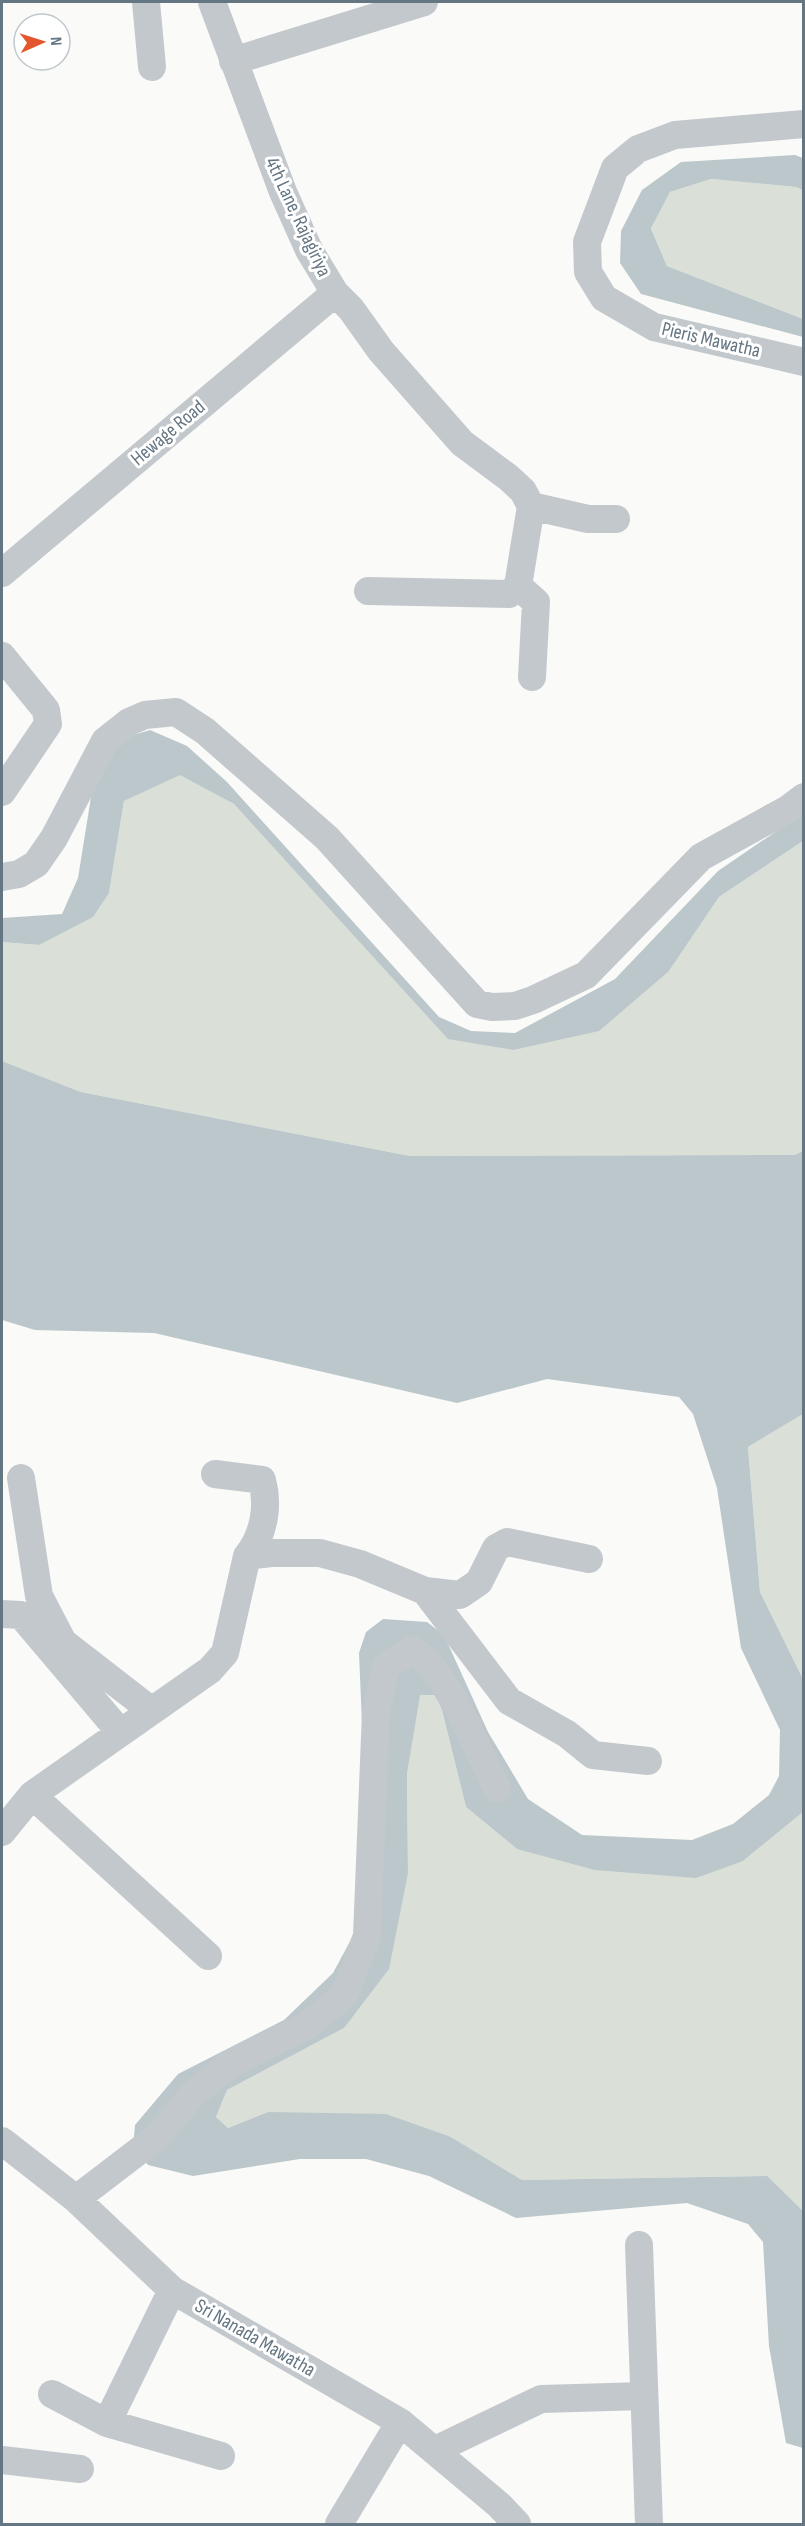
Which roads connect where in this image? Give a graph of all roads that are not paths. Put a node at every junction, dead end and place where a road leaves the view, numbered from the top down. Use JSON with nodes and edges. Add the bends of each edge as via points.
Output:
{"nodes":[{"id":1,"x":146,"y":2,"type":"edge"},
{"id":2,"x":212,"y":2,"type":"edge"},
{"id":3,"x":424,"y":2,"type":"edge"},
{"id":4,"x":233,"y":61,"type":"junction"},
{"id":5,"x":153,"y":67,"type":"dead end"},
{"id":6,"x":804,"y":124,"type":"edge"},
{"id":7,"x":335,"y":293,"type":"junction"},
{"id":8,"x":804,"y":362,"type":"edge"},
{"id":9,"x":531,"y":506,"type":"junction"},
{"id":10,"x":616,"y":519,"type":"dead end"},
{"id":11,"x":2,"y":573,"type":"edge"},
{"id":12,"x":518,"y":585,"type":"junction"},
{"id":13,"x":368,"y":591,"type":"dead end"},
{"id":14,"x":2,"y":656,"type":"edge"},
{"id":15,"x":532,"y":677,"type":"dead end"},
{"id":16,"x":2,"y":792,"type":"edge"},
{"id":17,"x":804,"y":797,"type":"edge"},
{"id":18,"x":2,"y":877,"type":"edge"},
{"id":19,"x":215,"y":1474,"type":"dead end"},
{"id":20,"x":21,"y":1478,"type":"dead end"},
{"id":21,"x":247,"y":1556,"type":"junction"},
{"id":22,"x":588,"y":1559,"type":"dead end"},
{"id":23,"x":425,"y":1591,"type":"junction"},
{"id":24,"x":2,"y":1614,"type":"edge"},
{"id":25,"x":152,"y":1711,"type":"junction"},
{"id":26,"x":120,"y":1732,"type":"junction"},
{"id":27,"x":648,"y":1761,"type":"dead end"},
{"id":28,"x":497,"y":1789,"type":"dead end"},
{"id":29,"x":32,"y":1795,"type":"junction"},
{"id":30,"x":2,"y":1832,"type":"edge"},
{"id":31,"x":208,"y":1956,"type":"dead end"},
{"id":32,"x":2,"y":2140,"type":"edge"},
{"id":33,"x":76,"y":2199,"type":"junction"},
{"id":34,"x":639,"y":2245,"type":"dead end"},
{"id":35,"x":172,"y":2290,"type":"junction"},
{"id":36,"x":52,"y":2394,"type":"dead end"},
{"id":37,"x":644,"y":2396,"type":"junction"},
{"id":38,"x":400,"y":2422,"type":"junction"},
{"id":39,"x":107,"y":2423,"type":"junction"},
{"id":40,"x":435,"y":2450,"type":"junction"},
{"id":41,"x":221,"y":2456,"type":"dead end"},
{"id":42,"x":2,"y":2460,"type":"edge"},
{"id":43,"x":80,"y":2469,"type":"dead end"},
{"id":44,"x":339,"y":2524,"type":"edge"},
{"id":45,"x":517,"y":2524,"type":"edge"},
{"id":46,"x":649,"y":2524,"type":"edge"}],
"edges":[{"from":1,"to":5,"type":"street"},
{"from":2,"to":4,"type":"street","name":"4th Lane, Rajagiriya"},
{"from":3,"to":4,"type":"street"},
{"from":4,"to":7,"type":"street","name":"4th Lane, Rajagiriya","via":[[283,192],[309,250]]},
{"from":6,"to":8,"type":"street","name":"Pieris Mawatha","via":[[675,135],[638,149],[615,168],[587,242],[588,272],[604,298],[654,327]]},
{"from":7,"to":9,"type":"street","name":"4th Lane, Rajagiriya","via":[[462,443],[509,478]]},
{"from":7,"to":11,"type":"street","name":"Hewage Road"},
{"from":9,"to":10,"type":"street","via":[[588,519]]},
{"from":9,"to":12,"type":"street"},
{"from":12,"to":13,"type":"street","via":[[510,594]]},
{"from":12,"to":15,"type":"street","via":[[536,602]]},
{"from":14,"to":16,"type":"street","via":[[46,710],[48,724]]},
{"from":17,"to":18,"type":"street","via":[[701,857],[586,975],[515,1006],[477,1004],[327,838],[205,732],[176,712],[145,715],[105,741],[36,864],[19,874]]},
{"from":19,"to":21,"type":"street","via":[[262,1480],[267,1497],[259,1541]]},
{"from":20,"to":25,"type":"street","via":[[39,1596],[63,1642]]},
{"from":21,"to":23,"type":"street","via":[[320,1553],[360,1563]]},
{"from":21,"to":25,"type":"street","via":[[225,1653],[210,1670]]},
{"from":22,"to":23,"type":"street","via":[[507,1542],[496,1548],[479,1582],[460,1595]]},
{"from":23,"to":27,"type":"street","via":[[509,1701],[567,1734],[593,1755]]},
{"from":24,"to":26,"type":"street","via":[[21,1615]]},
{"from":25,"to":26,"type":"street"},
{"from":26,"to":29,"type":"street"},
{"from":28,"to":33,"type":"street","via":[[452,1698],[422,1655],[412,1650],[393,1660],[386,1666],[376,1712],[368,1936],[345,1994],[308,2025],[232,2063],[195,2092],[157,2137]]},
{"from":29,"to":30,"type":"street"},
{"from":29,"to":31,"type":"street"},
{"from":32,"to":33,"type":"street","name":"Sri Nanada Mawatha"},
{"from":33,"to":35,"type":"street","name":"Sri Nanada Mawatha"},
{"from":34,"to":37,"type":"street"},
{"from":35,"to":38,"type":"street","name":"Sri Nanada Mawatha"},
{"from":35,"to":39,"type":"street"},
{"from":36,"to":39,"type":"street"},
{"from":37,"to":40,"type":"street","via":[[541,2399]]},
{"from":37,"to":46,"type":"street"},
{"from":38,"to":40,"type":"street","name":"Sri Nanada Mawatha"},
{"from":38,"to":44,"type":"street"},
{"from":39,"to":41,"type":"street"},
{"from":40,"to":45,"type":"street","name":"Sri Nanada Mawatha"},
{"from":42,"to":43,"type":"street"}]}
